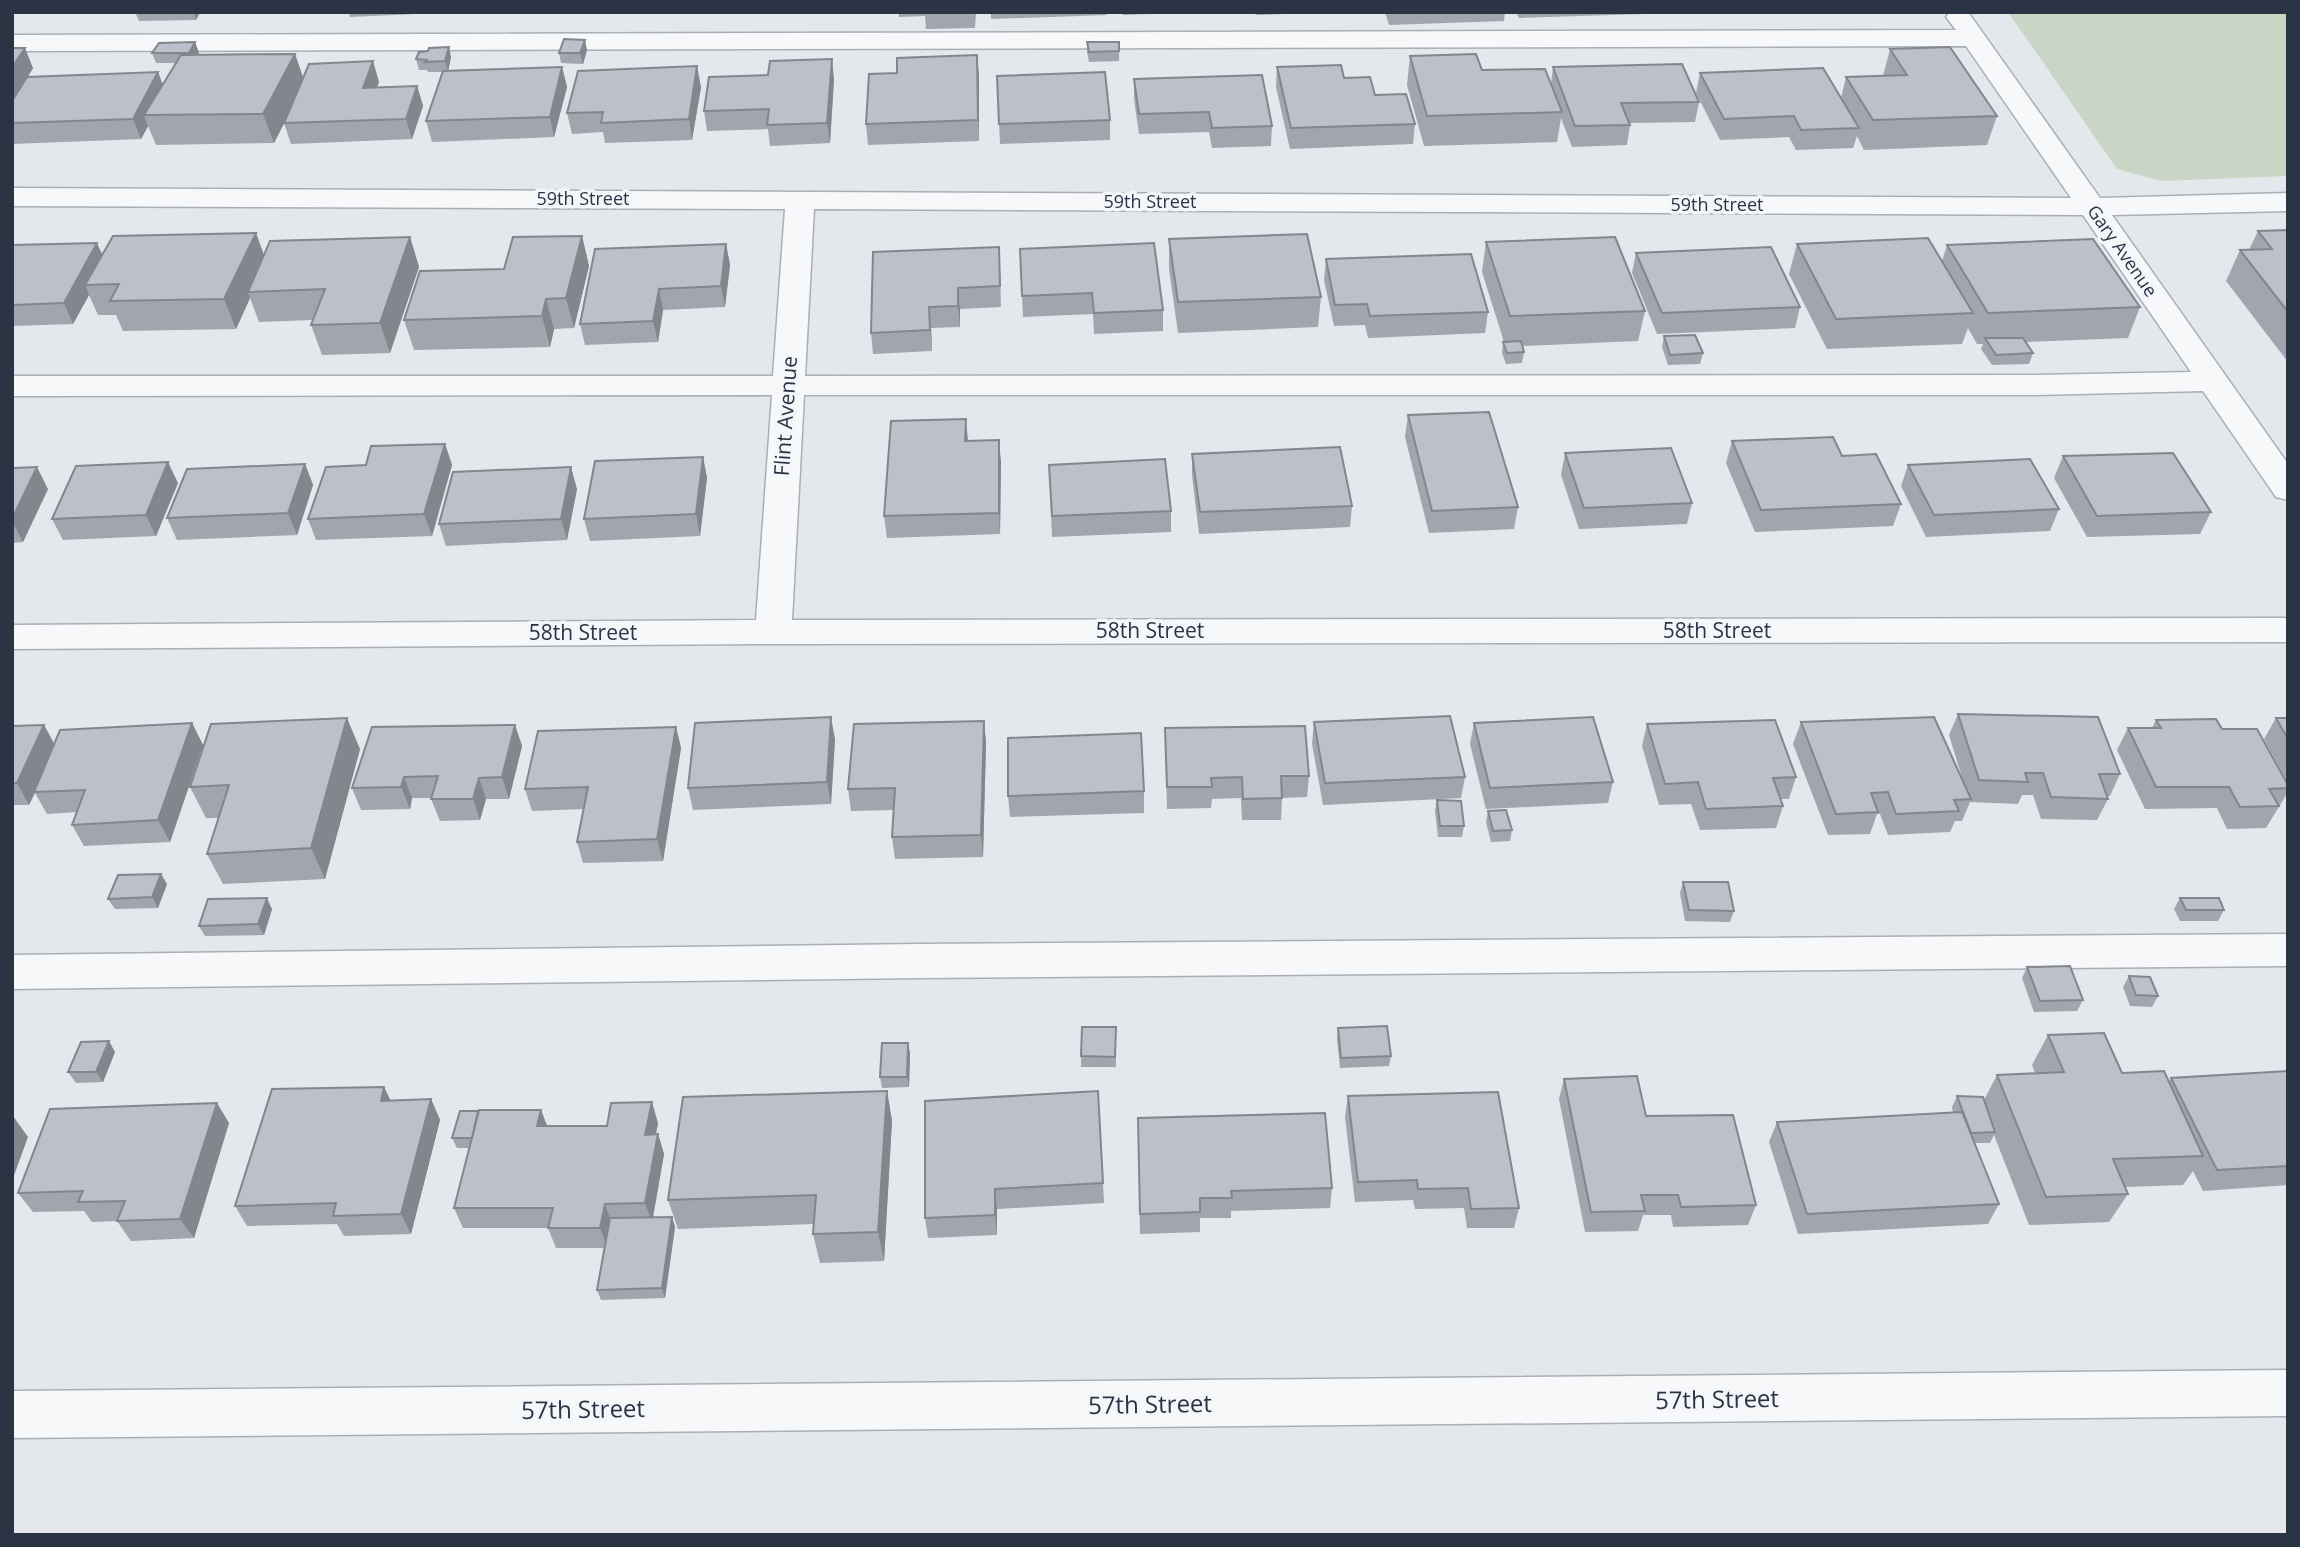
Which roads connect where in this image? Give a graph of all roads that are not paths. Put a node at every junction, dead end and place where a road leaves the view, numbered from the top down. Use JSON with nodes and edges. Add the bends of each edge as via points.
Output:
{"nodes":[{"id":1,"x":1956,"y":12,"type":"edge"},
{"id":2,"x":1973,"y":38,"type":"junction"},
{"id":3,"x":12,"y":43,"type":"edge"},
{"id":4,"x":12,"y":197,"type":"edge"},
{"id":5,"x":800,"y":200,"type":"junction"},
{"id":6,"x":2288,"y":202,"type":"edge"},
{"id":7,"x":2091,"y":206,"type":"junction"},
{"id":8,"x":2213,"y":381,"type":"junction"},
{"id":9,"x":788,"y":384,"type":"junction"},
{"id":10,"x":12,"y":386,"type":"edge"},
{"id":11,"x":2288,"y":489,"type":"edge"},
{"id":12,"x":2288,"y":630,"type":"edge"},
{"id":13,"x":773,"y":632,"type":"junction"},
{"id":14,"x":12,"y":637,"type":"edge"},
{"id":15,"x":2288,"y":950,"type":"edge"},
{"id":16,"x":12,"y":972,"type":"edge"},
{"id":17,"x":2288,"y":1393,"type":"edge"},
{"id":18,"x":12,"y":1415,"type":"edge"}],
"edges":[{"from":1,"to":2,"type":"street","name":"Gary Avenue"},
{"from":2,"to":3,"type":"street"},
{"from":2,"to":7,"type":"street","name":"Gary Avenue"},
{"from":4,"to":5,"type":"street","name":"59th Street"},
{"from":5,"to":7,"type":"street","name":"59th Street"},
{"from":5,"to":9,"type":"street","name":"Flint Avenue"},
{"from":6,"to":7,"type":"street","name":"59th Street"},
{"from":7,"to":8,"type":"street","name":"Gary Avenue"},
{"from":8,"to":9,"type":"street"},
{"from":8,"to":11,"type":"street","name":"Gary Avenue"},
{"from":9,"to":10,"type":"street"},
{"from":9,"to":13,"type":"street","name":"Flint Avenue"},
{"from":12,"to":13,"type":"street","name":"58th Street"},
{"from":13,"to":14,"type":"street","name":"58th Street"},
{"from":15,"to":16,"type":"street"},
{"from":17,"to":18,"type":"street","name":"57th Street"}]}
